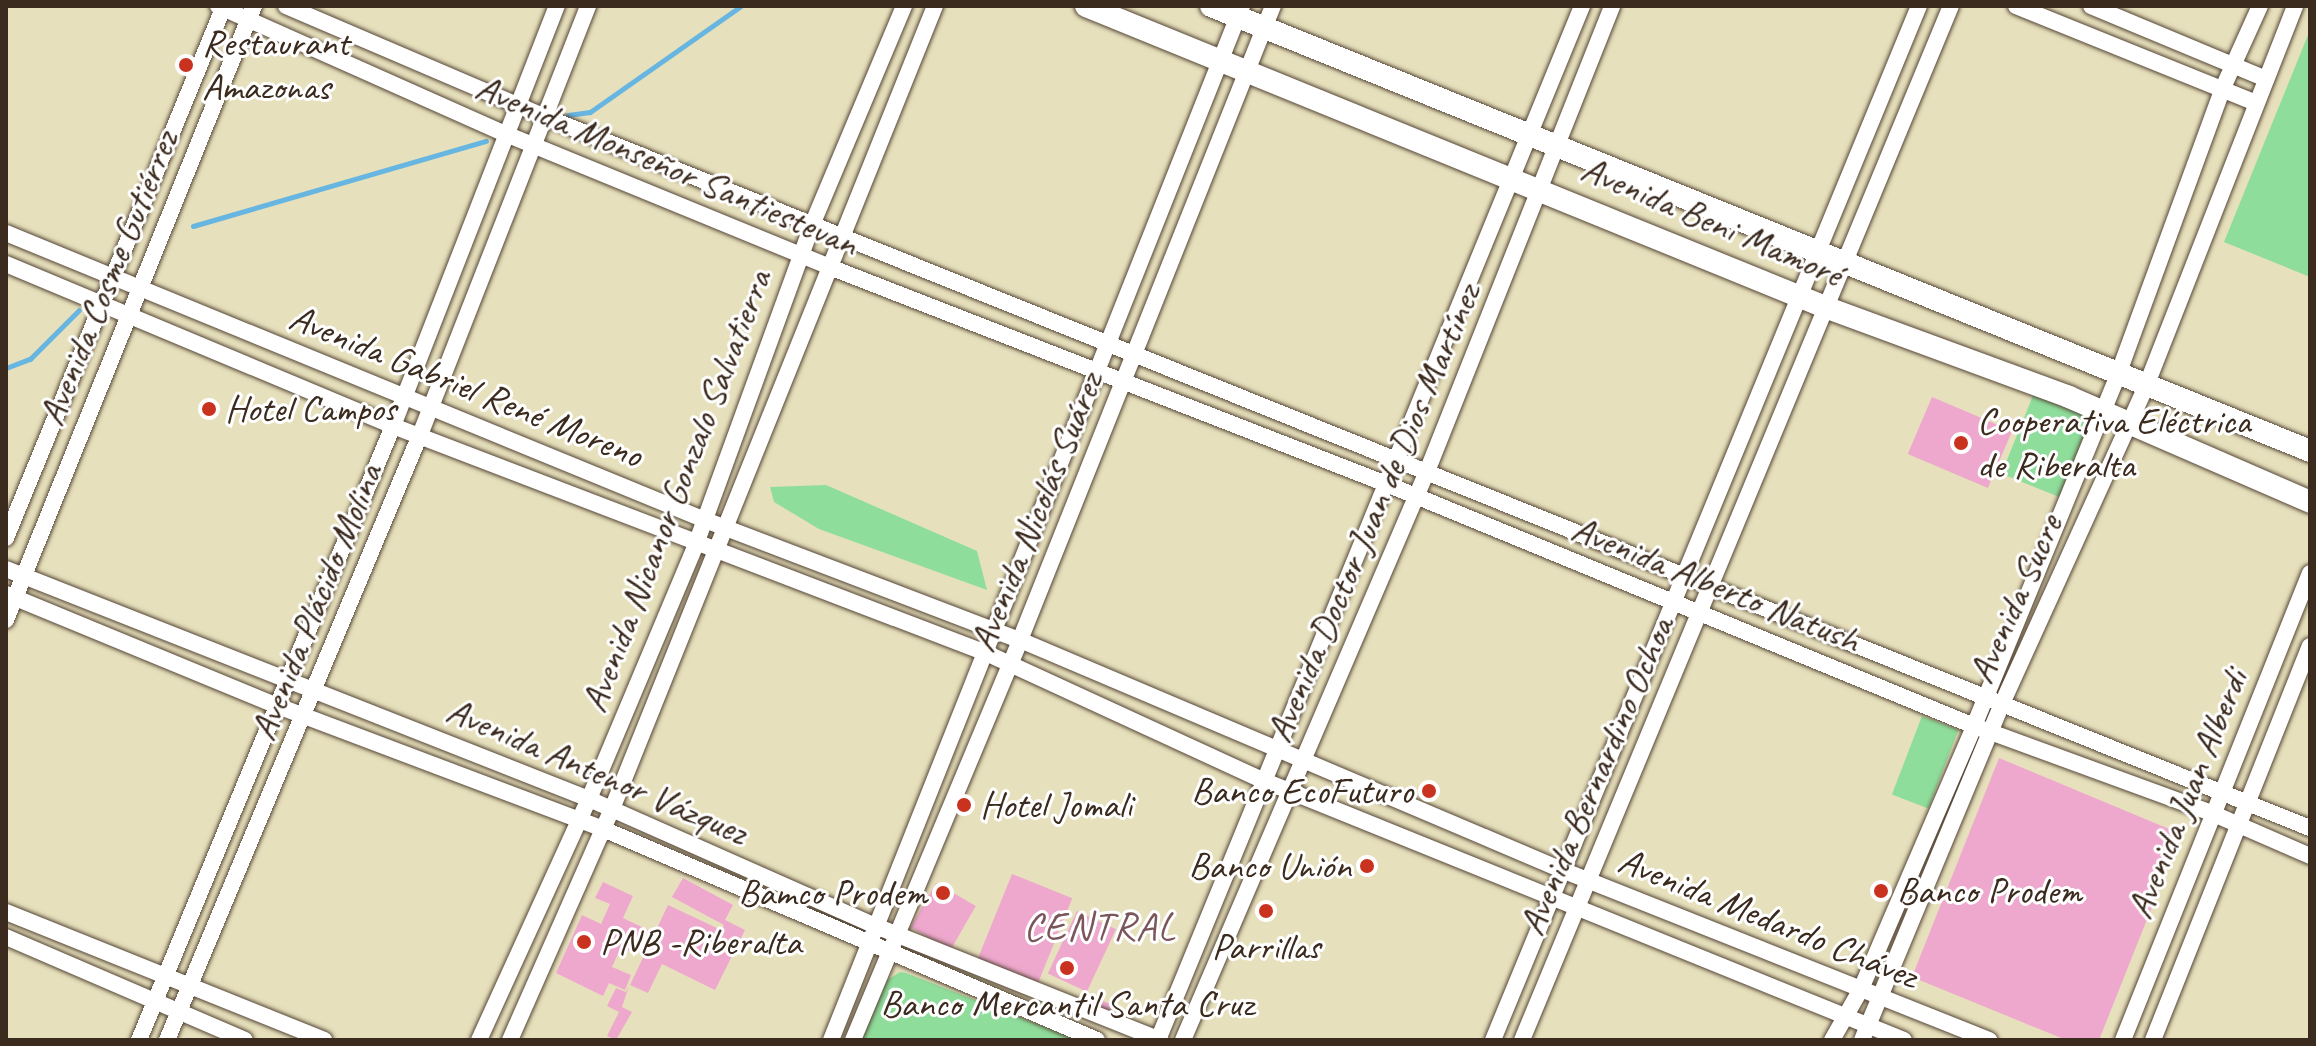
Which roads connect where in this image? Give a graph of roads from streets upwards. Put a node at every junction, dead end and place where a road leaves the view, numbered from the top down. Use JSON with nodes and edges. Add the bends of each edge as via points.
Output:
{"nodes":[{"id":1,"x":286,"y":6,"type":"edge"},
{"id":2,"x":557,"y":6,"type":"edge"},
{"id":3,"x":588,"y":6,"type":"edge"},
{"id":4,"x":904,"y":6,"type":"edge"},
{"id":5,"x":935,"y":6,"type":"edge"},
{"id":6,"x":1086,"y":6,"type":"edge"},
{"id":7,"x":1211,"y":6,"type":"edge"},
{"id":8,"x":1273,"y":6,"type":"edge"},
{"id":9,"x":1582,"y":6,"type":"edge"},
{"id":10,"x":1612,"y":6,"type":"edge"},
{"id":11,"x":1919,"y":6,"type":"edge"},
{"id":12,"x":1951,"y":6,"type":"edge"},
{"id":13,"x":2016,"y":6,"type":"edge"},
{"id":14,"x":2091,"y":6,"type":"edge"},
{"id":15,"x":2260,"y":6,"type":"edge"},
{"id":16,"x":2295,"y":6,"type":"edge"},
{"id":17,"x":222,"y":7,"type":"edge"},
{"id":18,"x":251,"y":12,"type":"edge"},
{"id":19,"x":1240,"y":12,"type":"edge"},
{"id":20,"x":1264,"y":28,"type":"junction"},
{"id":21,"x":1219,"y":61,"type":"junction"},
{"id":22,"x":2234,"y":64,"type":"junction"},
{"id":23,"x":1246,"y":73,"type":"junction"},
{"id":24,"x":2266,"y":79,"type":"junction"},
{"id":25,"x":2222,"y":90,"type":"junction"},
{"id":26,"x":2256,"y":103,"type":"junction"},
{"id":27,"x":518,"y":106,"type":"junction"},
{"id":28,"x":543,"y":116,"type":"junction"},
{"id":29,"x":508,"y":135,"type":"junction"},
{"id":30,"x":1532,"y":136,"type":"junction"},
{"id":31,"x":533,"y":145,"type":"junction"},
{"id":32,"x":1556,"y":145,"type":"junction"},
{"id":33,"x":1514,"y":177,"type":"junction"},
{"id":34,"x":1540,"y":189,"type":"junction"},
{"id":35,"x":812,"y":225,"type":"junction"},
{"id":36,"x":6,"y":233,"type":"edge"},
{"id":37,"x":838,"y":236,"type":"junction"},
{"id":38,"x":1818,"y":250,"type":"junction"},
{"id":39,"x":801,"y":255,"type":"junction"},
{"id":40,"x":1844,"y":261,"type":"junction"},
{"id":41,"x":6,"y":264,"type":"edge"},
{"id":42,"x":827,"y":266,"type":"junction"},
{"id":43,"x":114,"y":280,"type":"junction"},
{"id":44,"x":137,"y":289,"type":"junction"},
{"id":45,"x":1798,"y":296,"type":"junction"},
{"id":46,"x":103,"y":304,"type":"junction"},
{"id":47,"x":1825,"y":307,"type":"junction"},
{"id":48,"x":127,"y":313,"type":"junction"},
{"id":49,"x":1108,"y":344,"type":"junction"},
{"id":50,"x":1134,"y":356,"type":"junction"},
{"id":51,"x":2119,"y":372,"type":"junction"},
{"id":52,"x":1096,"y":374,"type":"junction"},
{"id":53,"x":1121,"y":384,"type":"junction"},
{"id":54,"x":2147,"y":384,"type":"junction"},
{"id":55,"x":405,"y":393,"type":"junction"},
{"id":56,"x":431,"y":404,"type":"junction"},
{"id":57,"x":2102,"y":412,"type":"junction"},
{"id":58,"x":2129,"y":425,"type":"junction"},
{"id":59,"x":393,"y":426,"type":"junction"},
{"id":60,"x":420,"y":435,"type":"junction"},
{"id":61,"x":2310,"y":451,"type":"edge"},
{"id":62,"x":1400,"y":457,"type":"junction"},
{"id":63,"x":1428,"y":469,"type":"junction"},
{"id":64,"x":1389,"y":485,"type":"junction"},
{"id":65,"x":1416,"y":496,"type":"junction"},
{"id":66,"x":2310,"y":502,"type":"edge"},
{"id":67,"x":705,"y":520,"type":"junction"},
{"id":68,"x":724,"y":525,"type":"junction"},
{"id":69,"x":6,"y":538,"type":"edge"},
{"id":70,"x":696,"y":544,"type":"junction"},
{"id":71,"x":714,"y":550,"type":"junction"},
{"id":72,"x":6,"y":569,"type":"edge"},
{"id":73,"x":2310,"y":573,"type":"edge"},
{"id":74,"x":24,"y":576,"type":"junction"},
{"id":75,"x":1685,"y":578,"type":"junction"},
{"id":76,"x":1710,"y":588,"type":"junction"},
{"id":77,"x":10,"y":595,"type":"edge"},
{"id":78,"x":1675,"y":601,"type":"junction"},
{"id":79,"x":1700,"y":611,"type":"junction"},
{"id":80,"x":6,"y":620,"type":"edge"},
{"id":81,"x":993,"y":631,"type":"junction"},
{"id":82,"x":1020,"y":640,"type":"junction"},
{"id":83,"x":2310,"y":646,"type":"edge"},
{"id":84,"x":986,"y":653,"type":"junction"},
{"id":85,"x":1010,"y":665,"type":"junction"},
{"id":86,"x":290,"y":678,"type":"junction"},
{"id":87,"x":316,"y":689,"type":"junction"},
{"id":88,"x":1983,"y":700,"type":"junction"},
{"id":89,"x":278,"y":706,"type":"junction"},
{"id":90,"x":2001,"y":706,"type":"junction"},
{"id":91,"x":305,"y":716,"type":"junction"},
{"id":92,"x":1982,"y":728,"type":"junction"},
{"id":93,"x":1281,"y":752,"type":"junction"},
{"id":94,"x":1304,"y":762,"type":"junction"},
{"id":95,"x":1267,"y":782,"type":"junction"},
{"id":96,"x":2223,"y":789,"type":"junction"},
{"id":97,"x":1291,"y":792,"type":"junction"},
{"id":98,"x":589,"y":799,"type":"junction"},
{"id":99,"x":2247,"y":801,"type":"junction"},
{"id":100,"x":612,"y":809,"type":"junction"},
{"id":101,"x":2214,"y":814,"type":"junction"},
{"id":102,"x":579,"y":820,"type":"junction"},
{"id":103,"x":2237,"y":825,"type":"junction"},
{"id":104,"x":2310,"y":828,"type":"edge"},
{"id":105,"x":603,"y":829,"type":"junction"},
{"id":106,"x":2310,"y":856,"type":"edge"},
{"id":107,"x":1562,"y":870,"type":"junction"},
{"id":108,"x":1585,"y":879,"type":"junction"},
{"id":109,"x":1551,"y":898,"type":"junction"},
{"id":110,"x":1574,"y":907,"type":"junction"},
{"id":111,"x":6,"y":912,"type":"edge"},
{"id":112,"x":878,"y":927,"type":"junction"},
{"id":113,"x":896,"y":935,"type":"junction"},
{"id":114,"x":6,"y":937,"type":"edge"},
{"id":115,"x":871,"y":946,"type":"junction"},
{"id":116,"x":888,"y":953,"type":"junction"},
{"id":117,"x":164,"y":977,"type":"junction"},
{"id":118,"x":188,"y":987,"type":"junction"},
{"id":119,"x":1861,"y":989,"type":"junction"},
{"id":120,"x":1878,"y":997,"type":"junction"},
{"id":121,"x":154,"y":1003,"type":"junction"},
{"id":122,"x":178,"y":1013,"type":"junction"},
{"id":123,"x":1841,"y":1016,"type":"junction"},
{"id":124,"x":1865,"y":1033,"type":"edge"},
{"id":125,"x":139,"y":1040,"type":"edge"},
{"id":126,"x":167,"y":1040,"type":"edge"},
{"id":127,"x":245,"y":1040,"type":"edge"},
{"id":128,"x":324,"y":1040,"type":"edge"},
{"id":129,"x":479,"y":1040,"type":"edge"},
{"id":130,"x":510,"y":1040,"type":"edge"},
{"id":131,"x":831,"y":1040,"type":"edge"},
{"id":132,"x":853,"y":1040,"type":"edge"},
{"id":133,"x":1097,"y":1040,"type":"edge"},
{"id":134,"x":1159,"y":1040,"type":"edge"},
{"id":135,"x":1183,"y":1040,"type":"edge"},
{"id":136,"x":1493,"y":1040,"type":"edge"},
{"id":137,"x":1522,"y":1040,"type":"edge"},
{"id":138,"x":1832,"y":1040,"type":"edge"},
{"id":139,"x":1904,"y":1040,"type":"edge"},
{"id":140,"x":1989,"y":1040,"type":"edge"},
{"id":141,"x":2123,"y":1040,"type":"edge"},
{"id":142,"x":2153,"y":1040,"type":"edge"}],
"edges":[{"from":1,"to":27,"type":"street","name":"Avenida Monseñor Santiestevan"},
{"from":2,"to":27,"type":"street","name":"Avenida Plácido Molina"},
{"from":3,"to":28,"type":"street","name":"Avenida Plácido Molina"},
{"from":4,"to":35,"type":"street","name":"Avenida Nicanor Gonzalo Salvatierra"},
{"from":5,"to":37,"type":"street","name":"Avenida Nicanor Gonzalo Salvatierra"},
{"from":6,"to":21,"type":"street","name":"Avenida Beni Mamoré"},
{"from":7,"to":19,"type":"street","name":"Avenida Beni Mamoré"},
{"from":8,"to":20,"type":"street","name":"Avenida Nicolás Suárez"},
{"from":9,"to":30,"type":"street","name":"Avenida Doctor Juan de Dios Martínez"},
{"from":10,"to":32,"type":"street","name":"Avenida Doctor Juan de Dios Martínez"},
{"from":11,"to":38,"type":"street","name":"Avenida Bernardino Ochoa"},
{"from":12,"to":40,"type":"street","name":"Avenida Bernardino Ochoa"},
{"from":13,"to":25,"type":"street"},
{"from":14,"to":22,"type":"street"},
{"from":15,"to":22,"type":"street","name":"Avenida Sucre"},
{"from":16,"to":24,"type":"street","name":"Avenida Sucre"},
{"from":17,"to":18,"type":"street","name":"Avenida Monseñor Santiestevan"},
{"from":17,"to":43,"type":"street","name":"Avenida Cosme Gutiérrez"},
{"from":18,"to":29,"type":"street","name":"Avenida Monseñor Santiestevan"},
{"from":18,"to":44,"type":"street","name":"Avenida Cosme Gutiérrez"},
{"from":19,"to":20,"type":"street","name":"Avenida Beni Mamoré"},
{"from":19,"to":21,"type":"street","name":"Avenida Nicolás Suárez"},
{"from":20,"to":23,"type":"street","name":"Avenida Nicolás Suárez"},
{"from":20,"to":30,"type":"street","name":"Avenida Beni Mamoré"},
{"from":21,"to":23,"type":"street","name":"Avenida Beni Mamoré"},
{"from":21,"to":49,"type":"street","name":"Avenida Nicolás Suárez"},
{"from":22,"to":24,"type":"street"},
{"from":22,"to":25,"type":"street","name":"Avenida Sucre"},
{"from":23,"to":33,"type":"street","name":"Avenida Beni Mamoré"},
{"from":23,"to":50,"type":"street","name":"Avenida Nicolás Suárez"},
{"from":24,"to":26,"type":"street","name":"Avenida Sucre"},
{"from":25,"to":26,"type":"street"},
{"from":25,"to":51,"type":"street","name":"Avenida Sucre"},
{"from":26,"to":54,"type":"street","name":"Avenida Sucre"},
{"from":27,"to":28,"type":"street","name":"Avenida Monseñor Santiestevan"},
{"from":27,"to":29,"type":"street","name":"Avenida Plácido Molina"},
{"from":28,"to":31,"type":"street","name":"Avenida Plácido Molina"},
{"from":28,"to":35,"type":"street","name":"Avenida Monseñor Santiestevan"},
{"from":29,"to":31,"type":"street","name":"Avenida Monseñor Santiestevan"},
{"from":29,"to":55,"type":"street","name":"Avenida Plácido Molina"},
{"from":30,"to":32,"type":"street","name":"Avenida Beni Mamoré"},
{"from":30,"to":33,"type":"street","name":"Avenida Doctor Juan de Dios Martínez"},
{"from":31,"to":39,"type":"street","name":"Avenida Monseñor Santiestevan"},
{"from":31,"to":56,"type":"street","name":"Avenida Plácido Molina"},
{"from":32,"to":34,"type":"street","name":"Avenida Doctor Juan de Dios Martínez"},
{"from":32,"to":38,"type":"street","name":"Avenida Beni Mamoré"},
{"from":33,"to":34,"type":"street","name":"Avenida Beni Mamoré"},
{"from":33,"to":62,"type":"street","name":"Avenida Doctor Juan de Dios Martínez"},
{"from":34,"to":45,"type":"street","name":"Avenida Beni Mamoré"},
{"from":34,"to":63,"type":"street","name":"Avenida Doctor Juan de Dios Martínez"},
{"from":35,"to":37,"type":"street","name":"Avenida Monseñor Santiestevan"},
{"from":35,"to":39,"type":"street","name":"Avenida Nicanor Gonzalo Salvatierra"},
{"from":36,"to":43,"type":"street","name":"Avenida Gabriel René Moreno"},
{"from":37,"to":42,"type":"street","name":"Avenida Nicanor Gonzalo Salvatierra"},
{"from":37,"to":49,"type":"street","name":"Avenida Monseñor Santiestevan"},
{"from":38,"to":40,"type":"street","name":"Avenida Beni Mamoré"},
{"from":38,"to":45,"type":"street","name":"Avenida Bernardino Ochoa"},
{"from":39,"to":42,"type":"street","name":"Avenida Monseñor Santiestevan"},
{"from":39,"to":67,"type":"street","name":"Avenida Nicanor Gonzalo Salvatierra"},
{"from":40,"to":47,"type":"street","name":"Avenida Bernardino Ochoa"},
{"from":40,"to":51,"type":"street","name":"Avenida Beni Mamoré"},
{"from":41,"to":46,"type":"street","name":"Avenida Gabriel René Moreno"},
{"from":42,"to":52,"type":"street","name":"Avenida Monseñor Santiestevan"},
{"from":42,"to":68,"type":"street","name":"Avenida Nicanor Gonzalo Salvatierra"},
{"from":43,"to":44,"type":"street","name":"Avenida Gabriel René Moreno"},
{"from":43,"to":46,"type":"street","name":"Avenida Cosme Gutiérrez"},
{"from":44,"to":48,"type":"street","name":"Avenida Cosme Gutiérrez"},
{"from":44,"to":55,"type":"street","name":"Avenida Gabriel René Moreno"},
{"from":45,"to":47,"type":"street","name":"Avenida Beni Mamoré"},
{"from":45,"to":75,"type":"street","name":"Avenida Bernardino Ochoa"},
{"from":46,"to":48,"type":"street","name":"Avenida Gabriel René Moreno"},
{"from":46,"to":69,"type":"street","name":"Avenida Cosme Gutiérrez"},
{"from":47,"to":57,"type":"street","name":"Avenida Beni Mamoré"},
{"from":47,"to":76,"type":"street","name":"Avenida Bernardino Ochoa"},
{"from":48,"to":59,"type":"street","name":"Avenida Gabriel René Moreno"},
{"from":48,"to":74,"type":"street","name":"Avenida Cosme Gutiérrez"},
{"from":49,"to":50,"type":"street","name":"Avenida Alberto Natush"},
{"from":49,"to":52,"type":"street","name":"Avenida Nicolás Suárez"},
{"from":50,"to":53,"type":"street","name":"Avenida Nicolás Suárez"},
{"from":50,"to":62,"type":"street","name":"Avenida Alberto Natush"},
{"from":51,"to":54,"type":"street","name":"Avenida Beni Mamoré"},
{"from":51,"to":57,"type":"street","name":"Avenida Sucre"},
{"from":52,"to":53,"type":"street","name":"Avenida Alberto Natush"},
{"from":52,"to":81,"type":"street","name":"Avenida Nicolás Suárez"},
{"from":53,"to":64,"type":"street","name":"Avenida Alberto Natush"},
{"from":53,"to":82,"type":"street","name":"Avenida Nicolás Suárez"},
{"from":54,"to":58,"type":"street","name":"Avenida Sucre"},
{"from":54,"to":61,"type":"street","name":"Avenida Beni Mamoré"},
{"from":55,"to":56,"type":"street","name":"Avenida Gabriel René Moreno"},
{"from":55,"to":59,"type":"street","name":"Avenida Plácido Molina"},
{"from":56,"to":60,"type":"street","name":"Avenida Plácido Molina"},
{"from":56,"to":67,"type":"street","name":"Avenida Gabriel René Moreno"},
{"from":57,"to":58,"type":"street","name":"Avenida Beni Mamoré"},
{"from":57,"to":88,"type":"street","name":"Avenida Sucre"},
{"from":58,"to":66,"type":"street","name":"Avenida Beni Mamoré"},
{"from":58,"to":90,"type":"street","name":"Avenida Sucre"},
{"from":59,"to":60,"type":"street","name":"Avenida Gabriel René Moreno"},
{"from":59,"to":86,"type":"street","name":"Avenida Plácido Molina"},
{"from":60,"to":70,"type":"street","name":"Avenida Gabriel René Moreno"},
{"from":60,"to":87,"type":"street","name":"Avenida Plácido Molina"},
{"from":62,"to":63,"type":"street","name":"Avenida Alberto Natush"},
{"from":62,"to":64,"type":"street","name":"Avenida Doctor Juan de Dios Martínez"},
{"from":63,"to":65,"type":"street","name":"Avenida Doctor Juan de Dios Martínez"},
{"from":63,"to":75,"type":"street","name":"Avenida Alberto Natush"},
{"from":64,"to":65,"type":"street","name":"Avenida Alberto Natush"},
{"from":64,"to":93,"type":"street","name":"Avenida Doctor Juan de Dios Martínez"},
{"from":65,"to":78,"type":"street","name":"Avenida Alberto Natush"},
{"from":65,"to":94,"type":"street","name":"Avenida Doctor Juan de Dios Martínez"},
{"from":67,"to":68,"type":"street","name":"Avenida Gabriel René Moreno"},
{"from":67,"to":70,"type":"street","name":"Avenida Nicanor Gonzalo Salvatierra"},
{"from":68,"to":71,"type":"street","name":"Avenida Nicanor Gonzalo Salvatierra"},
{"from":68,"to":81,"type":"street","name":"Avenida Gabriel René Moreno"},
{"from":70,"to":71,"type":"street","name":"Avenida Gabriel René Moreno"},
{"from":70,"to":98,"type":"street","name":"Avenida Nicanor Gonzalo Salvatierra"},
{"from":71,"to":84,"type":"street","name":"Avenida Gabriel René Moreno"},
{"from":71,"to":100,"type":"street","name":"Avenida Nicanor Gonzalo Salvatierra"},
{"from":72,"to":74,"type":"street","name":"Avenida Antenor Vázquez"},
{"from":73,"to":96,"type":"street","name":"Avenida Juan Alberdi"},
{"from":74,"to":77,"type":"street","name":"Avenida Cosme Gutiérrez"},
{"from":74,"to":86,"type":"street","name":"Avenida Antenor Vázquez"},
{"from":75,"to":76,"type":"street","name":"Avenida Alberto Natush"},
{"from":75,"to":78,"type":"street","name":"Avenida Bernardino Ochoa"},
{"from":76,"to":79,"type":"street","name":"Avenida Bernardino Ochoa"},
{"from":76,"to":88,"type":"street","name":"Avenida Alberto Natush"},
{"from":77,"to":80,"type":"street","name":"Avenida Cosme Gutiérrez"},
{"from":77,"to":89,"type":"street"},
{"from":78,"to":79,"type":"street","name":"Avenida Alberto Natush"},
{"from":78,"to":107,"type":"street","name":"Avenida Bernardino Ochoa"},
{"from":79,"to":92,"type":"street","name":"Avenida Alberto Natush"},
{"from":79,"to":108,"type":"street","name":"Avenida Bernardino Ochoa"},
{"from":81,"to":82,"type":"street","name":"Avenida Medardo Chávez"},
{"from":81,"to":84,"type":"street","name":"Avenida Nicolás Suárez"},
{"from":82,"to":85,"type":"street","name":"Avenida Nicolás Suárez"},
{"from":82,"to":93,"type":"street","name":"Avenida Medardo Chávez"},
{"from":83,"to":99,"type":"street","name":"Avenida Juan Alberdi"},
{"from":84,"to":85,"type":"street","name":"Avenida Medardo Chávez"},
{"from":84,"to":112,"type":"street","name":"Avenida Nicolás Suárez"},
{"from":85,"to":95,"type":"street","name":"Avenida Medardo Chávez"},
{"from":85,"to":113,"type":"street","name":"Avenida Nicolás Suárez"},
{"from":86,"to":87,"type":"street","name":"Avenida Antenor Vázquez"},
{"from":86,"to":89,"type":"street","name":"Avenida Plácido Molina"},
{"from":87,"to":91,"type":"street","name":"Avenida Plácido Molina"},
{"from":87,"to":98,"type":"street","name":"Avenida Antenor Vázquez"},
{"from":88,"to":90,"type":"street","name":"Avenida Alberto Natush"},
{"from":88,"to":92,"type":"street","name":"Avenida Sucre"},
{"from":89,"to":91,"type":"street"},
{"from":89,"to":117,"type":"street","name":"Avenida Plácido Molina"},
{"from":90,"to":92,"type":"street","name":"Avenida Sucre"},
{"from":90,"to":96,"type":"street","name":"Avenida Alberto Natush"},
{"from":91,"to":102,"type":"street"},
{"from":91,"to":118,"type":"street","name":"Avenida Plácido Molina"},
{"from":92,"to":101,"type":"street","name":"Avenida Alberto Natush"},
{"from":92,"to":119,"type":"street","name":"Avenida Sucre"},
{"from":92,"to":120,"type":"street","name":"Avenida Sucre"},
{"from":93,"to":94,"type":"street","name":"Avenida Medardo Chávez"},
{"from":93,"to":95,"type":"street","name":"Avenida Doctor Juan de Dios Martínez"},
{"from":94,"to":97,"type":"street","name":"Avenida Doctor Juan de Dios Martínez"},
{"from":94,"to":107,"type":"street","name":"Avenida Medardo Chávez"},
{"from":95,"to":97,"type":"street","name":"Avenida Medardo Chávez"},
{"from":95,"to":134,"type":"street","name":"Avenida Doctor Juan de Dios Martínez"},
{"from":96,"to":99,"type":"street","name":"Avenida Alberto Natush"},
{"from":96,"to":101,"type":"street","name":"Avenida Juan Alberdi"},
{"from":97,"to":109,"type":"street","name":"Avenida Medardo Chávez"},
{"from":97,"to":135,"type":"street","name":"Avenida Doctor Juan de Dios Martínez"},
{"from":98,"to":100,"type":"street","name":"Avenida Antenor Vázquez"},
{"from":98,"to":102,"type":"street","name":"Avenida Nicanor Gonzalo Salvatierra"},
{"from":99,"to":103,"type":"street","name":"Avenida Juan Alberdi"},
{"from":99,"to":104,"type":"street","name":"Avenida Alberto Natush"},
{"from":100,"to":105,"type":"street","name":"Avenida Nicanor Gonzalo Salvatierra"},
{"from":100,"to":112,"type":"street","name":"Avenida Antenor Vázquez"},
{"from":101,"to":103,"type":"street","name":"Avenida Alberto Natush"},
{"from":101,"to":141,"type":"street","name":"Avenida Juan Alberdi"},
{"from":102,"to":105,"type":"street"},
{"from":102,"to":129,"type":"street","name":"Avenida Nicanor Gonzalo Salvatierra"},
{"from":103,"to":106,"type":"street","name":"Avenida Alberto Natush"},
{"from":103,"to":142,"type":"street","name":"Avenida Juan Alberdi"},
{"from":105,"to":115,"type":"street"},
{"from":105,"to":130,"type":"street","name":"Avenida Nicanor Gonzalo Salvatierra"},
{"from":107,"to":108,"type":"street","name":"Avenida Medardo Chávez"},
{"from":107,"to":109,"type":"street","name":"Avenida Bernardino Ochoa"},
{"from":108,"to":110,"type":"street","name":"Avenida Bernardino Ochoa"},
{"from":108,"to":119,"type":"street","name":"Avenida Medardo Chávez"},
{"from":109,"to":110,"type":"street","name":"Avenida Medardo Chávez"},
{"from":109,"to":136,"type":"street","name":"Avenida Bernardino Ochoa"},
{"from":110,"to":123,"type":"street","name":"Avenida Medardo Chávez"},
{"from":110,"to":137,"type":"street","name":"Avenida Bernardino Ochoa"},
{"from":111,"to":117,"type":"street"},
{"from":112,"to":113,"type":"street","name":"Avenida Antenor Vázquez"},
{"from":112,"to":115,"type":"street","name":"Avenida Nicolás Suárez"},
{"from":113,"to":116,"type":"street","name":"Avenida Nicolás Suárez"},
{"from":113,"to":134,"type":"street","name":"Avenida Antenor Vázquez"},
{"from":114,"to":121,"type":"street"},
{"from":115,"to":116,"type":"street"},
{"from":115,"to":131,"type":"street","name":"Avenida Nicolás Suárez"},
{"from":116,"to":132,"type":"street","name":"Avenida Nicolás Suárez"},
{"from":116,"to":133,"type":"street"},
{"from":117,"to":118,"type":"street"},
{"from":117,"to":121,"type":"street","name":"Avenida Plácido Molina"},
{"from":118,"to":122,"type":"street","name":"Avenida Plácido Molina"},
{"from":118,"to":128,"type":"street"},
{"from":119,"to":120,"type":"street","name":"Avenida Medardo Chávez"},
{"from":119,"to":123,"type":"street","name":"Avenida Sucre"},
{"from":120,"to":124,"type":"street","name":"Avenida Sucre"},
{"from":120,"to":140,"type":"street","name":"Avenida Medardo Chávez"},
{"from":121,"to":122,"type":"street"},
{"from":121,"to":125,"type":"street","name":"Avenida Plácido Molina"},
{"from":122,"to":126,"type":"street","name":"Avenida Plácido Molina"},
{"from":122,"to":127,"type":"street"},
{"from":123,"to":124,"type":"street","name":"Avenida Medardo Chávez"},
{"from":123,"to":138,"type":"street","name":"Avenida Sucre"},
{"from":124,"to":139,"type":"street","name":"Avenida Medardo Chávez"}]}
